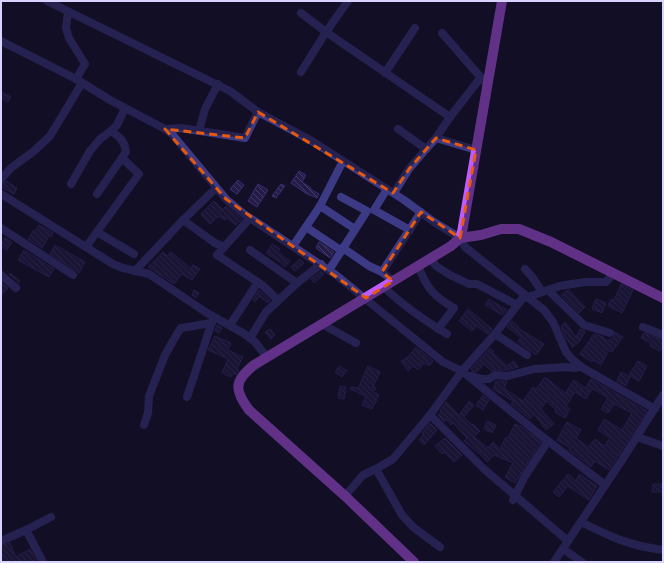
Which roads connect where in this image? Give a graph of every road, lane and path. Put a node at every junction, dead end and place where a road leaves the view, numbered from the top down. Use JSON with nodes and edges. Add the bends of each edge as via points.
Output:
{"nodes":[{"id":1,"x":47,"y":1,"type":"edge"},
{"id":2,"x":348,"y":1,"type":"edge"},
{"id":3,"x":502,"y":1,"type":"edge"},
{"id":4,"x":68,"y":12,"type":"junction"},
{"id":5,"x":301,"y":13,"type":"dead end"},
{"id":6,"x":415,"y":28,"type":"dead end"},
{"id":7,"x":326,"y":32,"type":"junction"},
{"id":8,"x":442,"y":33,"type":"dead end"},
{"id":9,"x":1,"y":41,"type":"edge"},
{"id":10,"x":301,"y":72,"type":"dead end"},
{"id":11,"x":385,"y":73,"type":"junction"},
{"id":12,"x":486,"y":79,"type":"junction"},
{"id":13,"x":79,"y":81,"type":"junction"},
{"id":14,"x":218,"y":84,"type":"junction"},
{"id":15,"x":125,"y":108,"type":"junction"},
{"id":16,"x":258,"y":112,"type":"junction"},
{"id":17,"x":450,"y":117,"type":"junction"},
{"id":18,"x":165,"y":129,"type":"junction"},
{"id":19,"x":398,"y":129,"type":"dead end"},
{"id":20,"x":111,"y":131,"type":"junction"},
{"id":21,"x":199,"y":131,"type":"junction"},
{"id":22,"x":436,"y":138,"type":"junction"},
{"id":23,"x":426,"y":150,"type":"junction"},
{"id":24,"x":476,"y":150,"type":"junction"},
{"id":25,"x":122,"y":158,"type":"junction"},
{"id":26,"x":343,"y":161,"type":"junction"},
{"id":27,"x":1,"y":179,"type":"edge"},
{"id":28,"x":71,"y":184,"type":"dead end"},
{"id":29,"x":216,"y":188,"type":"junction"},
{"id":30,"x":390,"y":191,"type":"junction"},
{"id":31,"x":1,"y":194,"type":"edge"},
{"id":32,"x":97,"y":194,"type":"dead end"},
{"id":33,"x":341,"y":197,"type":"dead end"},
{"id":34,"x":320,"y":206,"type":"junction"},
{"id":35,"x":421,"y":212,"type":"junction"},
{"id":36,"x":250,"y":218,"type":"junction"},
{"id":37,"x":183,"y":220,"type":"junction"},
{"id":38,"x":306,"y":227,"type":"junction"},
{"id":39,"x":1,"y":228,"type":"edge"},
{"id":40,"x":355,"y":229,"type":"junction"},
{"id":41,"x":410,"y":230,"type":"junction"},
{"id":42,"x":97,"y":232,"type":"junction"},
{"id":43,"x":460,"y":238,"type":"junction"},
{"id":44,"x":293,"y":246,"type":"junction"},
{"id":45,"x":86,"y":247,"type":"junction"},
{"id":46,"x":224,"y":247,"type":"junction"},
{"id":47,"x":342,"y":249,"type":"junction"},
{"id":48,"x":250,"y":250,"type":"dead end"},
{"id":49,"x":134,"y":254,"type":"dead end"},
{"id":50,"x":430,"y":259,"type":"junction"},
{"id":51,"x":321,"y":264,"type":"junction"},
{"id":52,"x":418,"y":266,"type":"junction"},
{"id":53,"x":525,"y":269,"type":"dead end"},
{"id":54,"x":330,"y":270,"type":"junction"},
{"id":55,"x":135,"y":271,"type":"junction"},
{"id":56,"x":382,"y":272,"type":"junction"},
{"id":57,"x":614,"y":273,"type":"junction"},
{"id":58,"x":1,"y":275,"type":"edge"},
{"id":59,"x":73,"y":275,"type":"dead end"},
{"id":60,"x":393,"y":281,"type":"junction"},
{"id":61,"x":258,"y":282,"type":"junction"},
{"id":62,"x":297,"y":282,"type":"junction"},
{"id":63,"x":384,"y":287,"type":"junction"},
{"id":64,"x":16,"y":288,"type":"dead end"},
{"id":65,"x":545,"y":291,"type":"junction"},
{"id":66,"x":529,"y":297,"type":"junction"},
{"id":67,"x":366,"y":298,"type":"junction"},
{"id":68,"x":663,"y":298,"type":"edge"},
{"id":69,"x":278,"y":300,"type":"junction"},
{"id":70,"x":517,"y":305,"type":"junction"},
{"id":71,"x":213,"y":320,"type":"junction"},
{"id":72,"x":322,"y":324,"type":"junction"},
{"id":73,"x":230,"y":325,"type":"junction"},
{"id":74,"x":643,"y":326,"type":"dead end"},
{"id":75,"x":438,"y":329,"type":"junction"},
{"id":76,"x":610,"y":333,"type":"dead end"},
{"id":77,"x":447,"y":334,"type":"dead end"},
{"id":78,"x":495,"y":334,"type":"junction"},
{"id":79,"x":663,"y":335,"type":"edge"},
{"id":80,"x":250,"y":338,"type":"junction"},
{"id":81,"x":356,"y":343,"type":"dead end"},
{"id":82,"x":527,"y":355,"type":"dead end"},
{"id":83,"x":267,"y":357,"type":"junction"},
{"id":84,"x":580,"y":366,"type":"junction"},
{"id":85,"x":462,"y":371,"type":"junction"},
{"id":86,"x":663,"y":395,"type":"edge"},
{"id":87,"x":187,"y":397,"type":"dead end"},
{"id":88,"x":655,"y":409,"type":"junction"},
{"id":89,"x":430,"y":415,"type":"junction"},
{"id":90,"x":144,"y":425,"type":"dead end"},
{"id":91,"x":637,"y":437,"type":"junction"},
{"id":92,"x":548,"y":441,"type":"junction"},
{"id":93,"x":663,"y":446,"type":"edge"},
{"id":94,"x":376,"y":469,"type":"junction"},
{"id":95,"x":605,"y":485,"type":"junction"},
{"id":96,"x":345,"y":496,"type":"junction"},
{"id":97,"x":514,"y":498,"type":"junction"},
{"id":98,"x":51,"y":517,"type":"dead end"},
{"id":99,"x":581,"y":522,"type":"junction"},
{"id":100,"x":26,"y":530,"type":"junction"},
{"id":101,"x":1,"y":541,"type":"edge"},
{"id":102,"x":568,"y":541,"type":"junction"},
{"id":103,"x":440,"y":547,"type":"dead end"},
{"id":104,"x":563,"y":549,"type":"junction"},
{"id":105,"x":663,"y":550,"type":"edge"},
{"id":106,"x":43,"y":562,"type":"edge"},
{"id":107,"x":414,"y":562,"type":"edge"},
{"id":108,"x":554,"y":562,"type":"edge"},
{"id":109,"x":582,"y":562,"type":"edge"}],
"edges":[{"from":1,"to":4,"type":"street"},
{"from":2,"to":7,"type":"street"},
{"from":3,"to":12,"type":"main road"},
{"from":4,"to":13,"type":"street","via":[[66,28],[69,38],[86,64]]},
{"from":4,"to":14,"type":"street"},
{"from":5,"to":7,"type":"street"},
{"from":6,"to":11,"type":"street"},
{"from":7,"to":10,"type":"street"},
{"from":7,"to":11,"type":"street"},
{"from":8,"to":12,"type":"street"},
{"from":9,"to":13,"type":"street"},
{"from":11,"to":17,"type":"street"},
{"from":12,"to":17,"type":"street","via":[[478,81]]},
{"from":12,"to":24,"type":"main road"},
{"from":13,"to":15,"type":"street"},
{"from":13,"to":27,"type":"street","via":[[50,136]]},
{"from":14,"to":16,"type":"street"},
{"from":14,"to":21,"type":"street","via":[[205,109]]},
{"from":15,"to":18,"type":"street"},
{"from":15,"to":20,"type":"street","via":[[117,125]]},
{"from":16,"to":21,"type":"street","via":[[245,138]]},
{"from":16,"to":26,"type":"street"},
{"from":17,"to":22,"type":"street"},
{"from":18,"to":21,"type":"street"},
{"from":18,"to":29,"type":"street","via":[[172,134]]},
{"from":19,"to":23,"type":"street"},
{"from":20,"to":25,"type":"street","via":[[125,145],[126,152]]},
{"from":20,"to":28,"type":"street","via":[[90,151]]},
{"from":22,"to":23,"type":"street"},
{"from":22,"to":24,"type":"street"},
{"from":23,"to":30,"type":"street"},
{"from":24,"to":43,"type":"main road"},
{"from":25,"to":32,"type":"street"},
{"from":25,"to":42,"type":"street","via":[[139,174]]},
{"from":26,"to":30,"type":"street"},
{"from":26,"to":34,"type":"street"},
{"from":29,"to":36,"type":"street"},
{"from":29,"to":37,"type":"street"},
{"from":30,"to":35,"type":"street"},
{"from":30,"to":41,"type":"street","via":[[374,210]]},
{"from":31,"to":45,"type":"street"},
{"from":33,"to":40,"type":"street","via":[[367,211]]},
{"from":34,"to":38,"type":"street"},
{"from":34,"to":40,"type":"street"},
{"from":35,"to":41,"type":"street"},
{"from":35,"to":43,"type":"street"},
{"from":36,"to":44,"type":"street"},
{"from":36,"to":46,"type":"street"},
{"from":37,"to":46,"type":"street"},
{"from":37,"to":55,"type":"street"},
{"from":38,"to":44,"type":"street"},
{"from":38,"to":47,"type":"street"},
{"from":39,"to":59,"type":"street"},
{"from":40,"to":47,"type":"street"},
{"from":41,"to":56,"type":"street"},
{"from":42,"to":45,"type":"street"},
{"from":42,"to":49,"type":"street"},
{"from":43,"to":50,"type":"main road"},
{"from":43,"to":57,"type":"main road","via":[[501,229],[519,229]]},
{"from":43,"to":66,"type":"street","via":[[465,247]]},
{"from":44,"to":51,"type":"street"},
{"from":45,"to":55,"type":"street","via":[[113,264]]},
{"from":46,"to":61,"type":"street","via":[[217,255]]},
{"from":47,"to":54,"type":"street"},
{"from":47,"to":56,"type":"street"},
{"from":48,"to":62,"type":"street"},
{"from":50,"to":52,"type":"main road"},
{"from":50,"to":70,"type":"street","via":[[450,275],[469,284],[477,284]]},
{"from":51,"to":54,"type":"street"},
{"from":51,"to":62,"type":"street"},
{"from":52,"to":60,"type":"main road"},
{"from":52,"to":75,"type":"street","via":[[435,296],[454,308]]},
{"from":53,"to":65,"type":"street"},
{"from":54,"to":67,"type":"street"},
{"from":55,"to":71,"type":"street","via":[[149,274]]},
{"from":56,"to":60,"type":"street"},
{"from":57,"to":65,"type":"street","via":[[606,282],[579,283]]},
{"from":57,"to":68,"type":"main road"},
{"from":58,"to":64,"type":"street"},
{"from":60,"to":63,"type":"main road"},
{"from":61,"to":69,"type":"street"},
{"from":61,"to":73,"type":"street"},
{"from":62,"to":69,"type":"street"},
{"from":63,"to":67,"type":"main road"},
{"from":63,"to":75,"type":"street","via":[[399,302]]},
{"from":65,"to":66,"type":"street"},
{"from":65,"to":76,"type":"street","via":[[584,325]]},
{"from":66,"to":70,"type":"street","via":[[522,299]]},
{"from":66,"to":84,"type":"street","via":[[549,316],[566,352]]},
{"from":67,"to":72,"type":"main road"},
{"from":67,"to":85,"type":"street","via":[[443,362]]},
{"from":69,"to":80,"type":"street","via":[[266,312]]},
{"from":70,"to":78,"type":"street"},
{"from":71,"to":73,"type":"street"},
{"from":71,"to":87,"type":"street"},
{"from":71,"to":90,"type":"street","via":[[181,328],[177,334],[165,355],[149,396]]},
{"from":72,"to":81,"type":"street"},
{"from":72,"to":83,"type":"main road"},
{"from":73,"to":80,"type":"street"},
{"from":74,"to":79,"type":"street"},
{"from":75,"to":77,"type":"street"},
{"from":78,"to":82,"type":"street"},
{"from":78,"to":85,"type":"street"},
{"from":80,"to":83,"type":"street"},
{"from":83,"to":96,"type":"main road","via":[[239,379],[237,386],[241,400]]},
{"from":84,"to":85,"type":"street","via":[[534,369],[508,376],[495,375],[489,379],[481,379]]},
{"from":84,"to":88,"type":"street"},
{"from":85,"to":89,"type":"street"},
{"from":85,"to":92,"type":"street"},
{"from":86,"to":88,"type":"street"},
{"from":88,"to":91,"type":"street"},
{"from":89,"to":94,"type":"street","via":[[393,459]]},
{"from":89,"to":97,"type":"street"},
{"from":91,"to":93,"type":"street"},
{"from":91,"to":95,"type":"street"},
{"from":92,"to":95,"type":"street"},
{"from":92,"to":97,"type":"street"},
{"from":94,"to":96,"type":"street","via":[[363,476]]},
{"from":94,"to":103,"type":"street","via":[[402,515],[412,527]]},
{"from":95,"to":99,"type":"street"},
{"from":96,"to":107,"type":"main road"},
{"from":97,"to":102,"type":"street"},
{"from":98,"to":100,"type":"street"},
{"from":99,"to":102,"type":"street"},
{"from":99,"to":105,"type":"street","via":[[633,546]]},
{"from":100,"to":101,"type":"street"},
{"from":100,"to":106,"type":"street"},
{"from":102,"to":104,"type":"street"},
{"from":104,"to":108,"type":"street"},
{"from":104,"to":109,"type":"street"}]}
